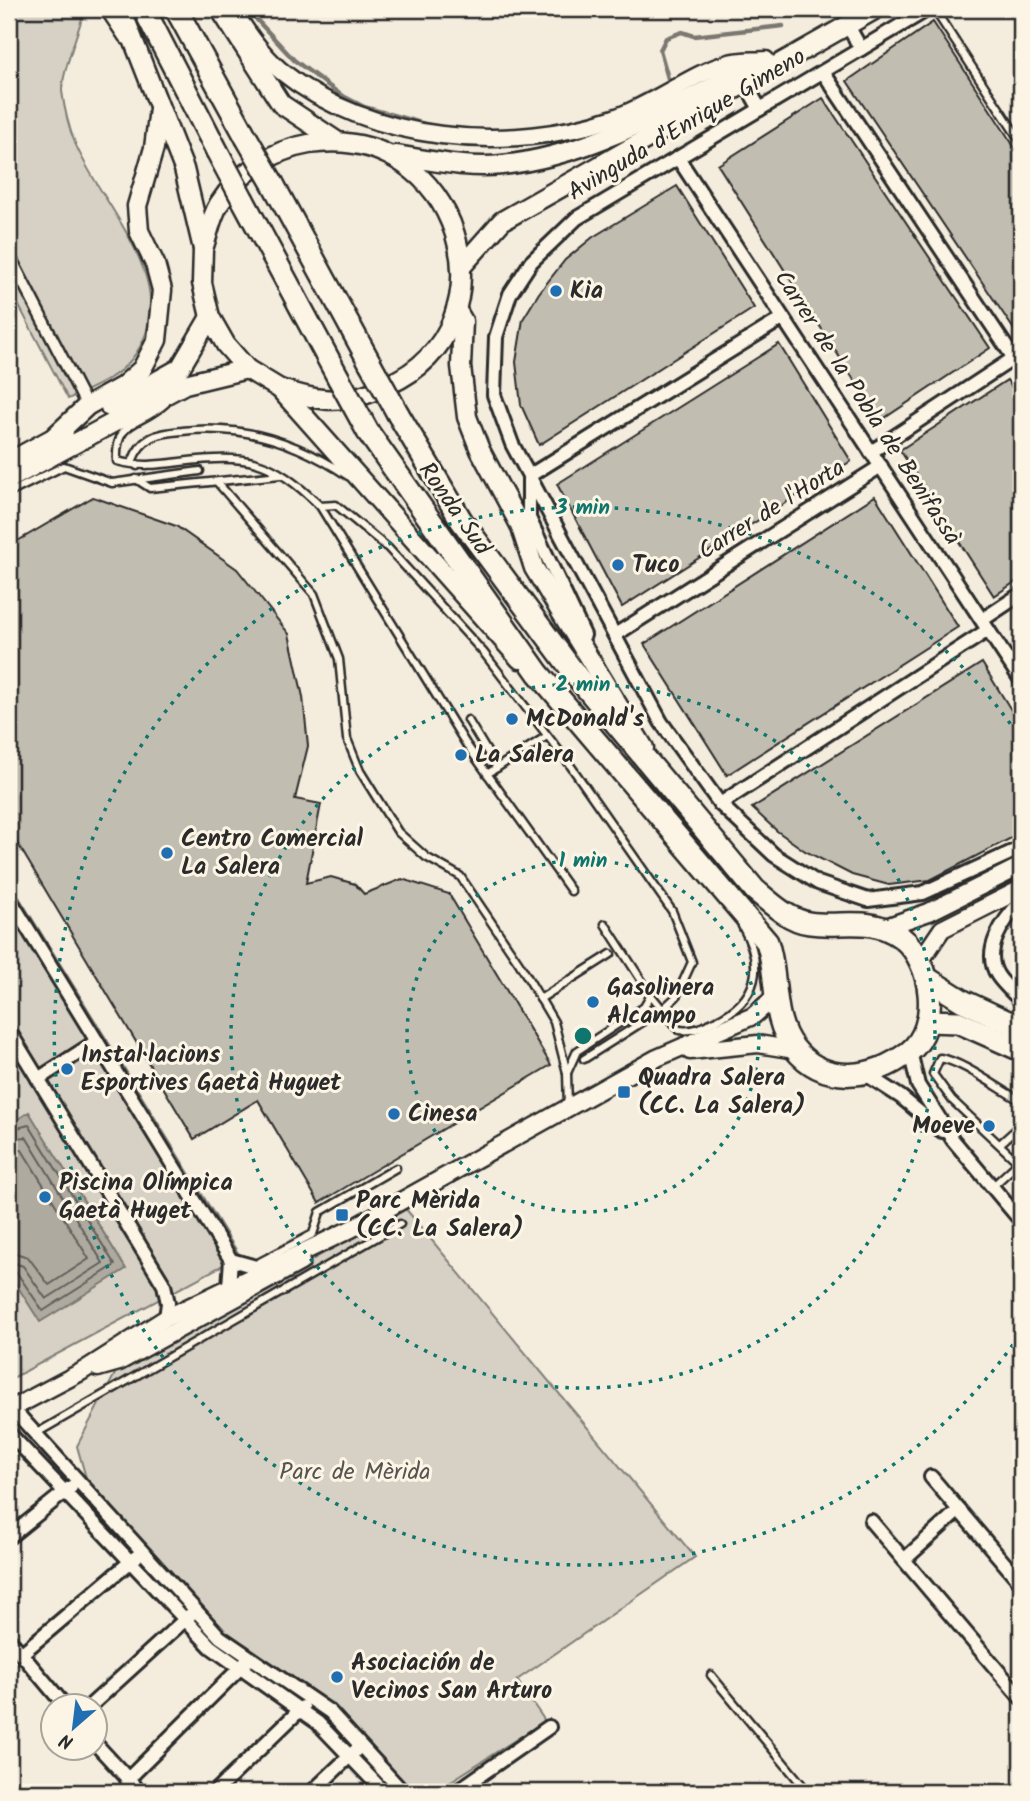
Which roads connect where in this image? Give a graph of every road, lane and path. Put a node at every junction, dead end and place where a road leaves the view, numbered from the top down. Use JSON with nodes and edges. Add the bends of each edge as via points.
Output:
{"nodes":[{"id":1,"x":109,"y":9,"type":"edge"},
{"id":2,"x":121,"y":9,"type":"edge"},
{"id":3,"x":144,"y":9,"type":"edge"},
{"id":4,"x":176,"y":9,"type":"edge"},
{"id":5,"x":220,"y":9,"type":"edge"},
{"id":6,"x":232,"y":9,"type":"edge"},
{"id":7,"x":876,"y":9,"type":"edge"},
{"id":8,"x":928,"y":9,"type":"edge"},
{"id":9,"x":934,"y":9,"type":"edge"},
{"id":10,"x":847,"y":24,"type":"junction"},
{"id":11,"x":135,"y":49,"type":"junction"},
{"id":12,"x":860,"y":49,"type":"junction"},
{"id":13,"x":766,"y":60,"type":"junction"},
{"id":14,"x":823,"y":72,"type":"junction"},
{"id":15,"x":746,"y":83,"type":"junction"},
{"id":16,"x":159,"y":109,"type":"junction"},
{"id":17,"x":760,"y":109,"type":"junction"},
{"id":18,"x":335,"y":140,"type":"junction"},
{"id":19,"x":1021,"y":142,"type":"edge"},
{"id":20,"x":392,"y":155,"type":"junction"},
{"id":21,"x":678,"y":158,"type":"junction"},
{"id":22,"x":203,"y":249,"type":"junction"},
{"id":23,"x":9,"y":255,"type":"edge"},
{"id":24,"x":462,"y":266,"type":"junction"},
{"id":25,"x":456,"y":309,"type":"junction"},
{"id":26,"x":210,"y":317,"type":"junction"},
{"id":27,"x":783,"y":317,"type":"junction"},
{"id":28,"x":1018,"y":363,"type":"edge"},
{"id":29,"x":247,"y":369,"type":"junction"},
{"id":30,"x":185,"y":384,"type":"junction"},
{"id":31,"x":280,"y":389,"type":"junction"},
{"id":32,"x":87,"y":406,"type":"junction"},
{"id":33,"x":55,"y":436,"type":"junction"},
{"id":34,"x":871,"y":452,"type":"junction"},
{"id":35,"x":9,"y":462,"type":"edge"},
{"id":36,"x":881,"y":466,"type":"junction"},
{"id":37,"x":138,"y":467,"type":"junction"},
{"id":38,"x":200,"y":471,"type":"dead end"},
{"id":39,"x":280,"y":475,"type":"junction"},
{"id":40,"x":529,"y":476,"type":"junction"},
{"id":41,"x":9,"y":479,"type":"edge"},
{"id":42,"x":136,"y":479,"type":"junction"},
{"id":43,"x":217,"y":482,"type":"junction"},
{"id":44,"x":9,"y":493,"type":"edge"},
{"id":45,"x":320,"y":506,"type":"junction"},
{"id":46,"x":388,"y":511,"type":"junction"},
{"id":47,"x":1021,"y":594,"type":"edge"},
{"id":48,"x":985,"y":625,"type":"junction"},
{"id":49,"x":615,"y":635,"type":"junction"},
{"id":50,"x":538,"y":673,"type":"junction"},
{"id":51,"x":1021,"y":680,"type":"edge"},
{"id":52,"x":604,"y":681,"type":"junction"},
{"id":53,"x":468,"y":720,"type":"dead end"},
{"id":54,"x":547,"y":736,"type":"junction"},
{"id":55,"x":653,"y":767,"type":"junction"},
{"id":56,"x":497,"y":768,"type":"junction"},
{"id":57,"x":487,"y":775,"type":"junction"},
{"id":58,"x":720,"y":804,"type":"junction"},
{"id":59,"x":1021,"y":848,"type":"edge"},
{"id":60,"x":1021,"y":866,"type":"edge"},
{"id":61,"x":710,"y":878,"type":"junction"},
{"id":62,"x":1021,"y":889,"type":"edge"},
{"id":63,"x":570,"y":891,"type":"dead end"},
{"id":64,"x":9,"y":898,"type":"edge"},
{"id":65,"x":1021,"y":902,"type":"edge"},
{"id":66,"x":604,"y":923,"type":"dead end"},
{"id":67,"x":883,"y":928,"type":"junction"},
{"id":68,"x":611,"y":954,"type":"dead end"},
{"id":69,"x":925,"y":970,"type":"junction"},
{"id":70,"x":651,"y":995,"type":"junction"},
{"id":71,"x":775,"y":997,"type":"junction"},
{"id":72,"x":540,"y":999,"type":"junction"},
{"id":73,"x":1021,"y":1001,"type":"edge"},
{"id":74,"x":663,"y":1009,"type":"junction"},
{"id":75,"x":928,"y":1021,"type":"junction"},
{"id":76,"x":1021,"y":1028,"type":"edge"},
{"id":77,"x":9,"y":1031,"type":"edge"},
{"id":78,"x":97,"y":1041,"type":"junction"},
{"id":79,"x":795,"y":1050,"type":"junction"},
{"id":80,"x":1021,"y":1050,"type":"edge"},
{"id":81,"x":910,"y":1051,"type":"junction"},
{"id":82,"x":657,"y":1058,"type":"junction"},
{"id":83,"x":584,"y":1059,"type":"dead end"},
{"id":84,"x":567,"y":1073,"type":"junction"},
{"id":85,"x":867,"y":1075,"type":"junction"},
{"id":86,"x":38,"y":1079,"type":"junction"},
{"id":87,"x":1021,"y":1101,"type":"edge"},
{"id":88,"x":568,"y":1108,"type":"junction"},
{"id":89,"x":1021,"y":1125,"type":"edge"},
{"id":90,"x":953,"y":1140,"type":"junction"},
{"id":91,"x":1002,"y":1143,"type":"junction"},
{"id":92,"x":1020,"y":1164,"type":"edge"},
{"id":93,"x":396,"y":1168,"type":"dead end"},
{"id":94,"x":992,"y":1187,"type":"junction"},
{"id":95,"x":1020,"y":1217,"type":"edge"},
{"id":96,"x":400,"y":1224,"type":"dead end"},
{"id":97,"x":346,"y":1231,"type":"junction"},
{"id":98,"x":304,"y":1239,"type":"junction"},
{"id":99,"x":290,"y":1256,"type":"junction"},
{"id":100,"x":231,"y":1260,"type":"junction"},
{"id":101,"x":245,"y":1279,"type":"junction"},
{"id":102,"x":251,"y":1310,"type":"junction"},
{"id":103,"x":166,"y":1318,"type":"junction"},
{"id":104,"x":82,"y":1372,"type":"junction"},
{"id":105,"x":10,"y":1409,"type":"edge"},
{"id":106,"x":9,"y":1433,"type":"edge"},
{"id":107,"x":35,"y":1434,"type":"junction"},
{"id":108,"x":931,"y":1477,"type":"dead end"},
{"id":109,"x":77,"y":1482,"type":"junction"},
{"id":110,"x":64,"y":1492,"type":"junction"},
{"id":111,"x":959,"y":1510,"type":"junction"},
{"id":112,"x":871,"y":1521,"type":"dead end"},
{"id":113,"x":9,"y":1537,"type":"edge"},
{"id":114,"x":142,"y":1552,"type":"junction"},
{"id":115,"x":904,"y":1560,"type":"junction"},
{"id":116,"x":131,"y":1562,"type":"junction"},
{"id":117,"x":1021,"y":1583,"type":"edge"},
{"id":118,"x":190,"y":1615,"type":"junction"},
{"id":119,"x":9,"y":1639,"type":"edge"},
{"id":120,"x":21,"y":1654,"type":"junction"},
{"id":121,"x":250,"y":1658,"type":"junction"},
{"id":122,"x":240,"y":1668,"type":"junction"},
{"id":123,"x":711,"y":1675,"type":"dead end"},
{"id":124,"x":53,"y":1692,"type":"edge"},
{"id":125,"x":105,"y":1692,"type":"edge"},
{"id":126,"x":1021,"y":1698,"type":"edge"},
{"id":127,"x":311,"y":1699,"type":"junction"},
{"id":128,"x":300,"y":1710,"type":"junction"},
{"id":129,"x":549,"y":1727,"type":"dead end"},
{"id":130,"x":361,"y":1745,"type":"junction"},
{"id":131,"x":349,"y":1756,"type":"junction"},
{"id":132,"x":108,"y":1758,"type":"edge"},
{"id":133,"x":127,"y":1780,"type":"junction"},
{"id":134,"x":140,"y":1792,"type":"edge"},
{"id":135,"x":215,"y":1792,"type":"edge"},
{"id":136,"x":312,"y":1792,"type":"edge"},
{"id":137,"x":384,"y":1792,"type":"edge"},
{"id":138,"x":403,"y":1792,"type":"edge"},
{"id":139,"x":456,"y":1792,"type":"edge"},
{"id":140,"x":808,"y":1792,"type":"edge"}],
"edges":[{"from":1,"to":11,"type":"street"},
{"from":2,"to":11,"type":"main road"},
{"from":3,"to":50,"type":"main road","name":"Ronda Sud","bridge":true,"via":[[369,432]]},
{"from":4,"to":55,"type":"main road","name":"Ronda Sud","bridge":true,"via":[[461,520],[578,678]]},
{"from":5,"to":18,"type":"main road","via":[[281,104]]},
{"from":6,"to":13,"type":"street","via":[[280,70],[320,98],[423,132],[465,138],[569,132],[618,117],[730,63]]},
{"from":7,"to":10,"type":"main road","name":"Avinguda d'Enrique Gimeno"},
{"from":8,"to":12,"type":"street","name":"Avinguda d'Enrique Gimeno"},
{"from":9,"to":19,"type":"lane"},
{"from":10,"to":12,"type":"street"},
{"from":10,"to":13,"type":"main road","name":"Avinguda d'Enrique Gimeno"},
{"from":10,"to":15,"type":"main road","name":"Avinguda d'Enrique Gimeno"},
{"from":11,"to":16,"type":"main road"},
{"from":12,"to":14,"type":"street","name":"Avinguda d'Enrique Gimeno"},
{"from":13,"to":20,"type":"main road","name":"Avinguda d'Enrique Gimeno","via":[[593,145],[500,166]]},
{"from":14,"to":17,"type":"street","name":"Avinguda d'Enrique Gimeno"},
{"from":14,"to":28,"type":"street"},
{"from":15,"to":17,"type":"street"},
{"from":15,"to":24,"type":"main road","name":"Avinguda d'Enrique Gimeno","via":[[502,221]]},
{"from":16,"to":22,"type":"main road","via":[[184,169]]},
{"from":16,"to":32,"type":"main road","via":[[154,149],[137,206],[139,231],[162,290],[157,340],[142,369]]},
{"from":17,"to":21,"type":"street","name":"Avinguda d'Enrique Gimeno"},
{"from":18,"to":20,"type":"main road","via":[[364,144]]},
{"from":18,"to":22,"type":"main road","via":[[289,147],[248,170],[219,205]]},
{"from":20,"to":24,"type":"main road","via":[[428,182],[453,221]]},
{"from":21,"to":27,"type":"street","name":"Carrer de la Pobla de Benifassà"},
{"from":21,"to":40,"type":"street","name":"Avinguda d'Enrique Gimeno","via":[[577,218],[531,262],[510,294],[496,337],[494,395]]},
{"from":22,"to":26,"type":"main road","via":[[202,283]]},
{"from":23,"to":32,"type":"street"},
{"from":24,"to":25,"type":"main road"},
{"from":25,"to":31,"type":"main road","via":[[436,348],[405,378],[366,396],[323,400]]},
{"from":25,"to":52,"type":"main road","via":[[463,321],[461,366],[467,417],[480,450],[520,525],[534,568]]},
{"from":26,"to":29,"type":"main road"},
{"from":26,"to":33,"type":"main road","via":[[180,368]]},
{"from":27,"to":34,"type":"street","name":"Carrer de la Pobla de Benifassà"},
{"from":27,"to":40,"type":"street"},
{"from":28,"to":34,"type":"street"},
{"from":29,"to":30,"type":"main road"},
{"from":29,"to":31,"type":"main road"},
{"from":30,"to":37,"type":"lane","via":[[157,411],[121,432],[117,461]]},
{"from":30,"to":41,"type":"main road"},
{"from":31,"to":46,"type":"main road"},
{"from":32,"to":33,"type":"main road"},
{"from":33,"to":35,"type":"main road"},
{"from":34,"to":36,"type":"street","name":"Carrer de la Pobla de Benifassà"},
{"from":36,"to":48,"type":"street","name":"Carrer de la Pobla de Benifassà"},
{"from":36,"to":49,"type":"street","name":"Carrer de l'Horta"},
{"from":37,"to":39,"type":"lane","via":[[238,457],[269,464]]},
{"from":37,"to":46,"type":"lane","via":[[132,462],[137,447],[155,434],[207,428],[239,430],[308,451],[347,475]]},
{"from":38,"to":42,"type":"lane"},
{"from":39,"to":43,"type":"lane"},
{"from":39,"to":45,"type":"lane"},
{"from":40,"to":49,"type":"street","name":"Avinguda d'Enrique Gimeno"},
{"from":40,"to":52,"type":"street","via":[[529,518]]},
{"from":42,"to":43,"type":"lane","via":[[150,488]]},
{"from":42,"to":44,"type":"lane","via":[[112,483],[64,466]]},
{"from":43,"to":72,"type":"lane","via":[[314,594],[339,659],[347,738],[398,832],[426,857],[460,876]]},
{"from":45,"to":54,"type":"lane","via":[[336,505],[396,556],[484,653]]},
{"from":45,"to":57,"type":"lane"},
{"from":46,"to":50,"type":"main road","via":[[510,650]]},
{"from":47,"to":48,"type":"street"},
{"from":48,"to":51,"type":"street","name":"Carrer de la Pobla de Benifassà"},
{"from":48,"to":58,"type":"street"},
{"from":49,"to":58,"type":"street","name":"Avinguda d'Enrique Gimeno","via":[[661,722]]},
{"from":50,"to":61,"type":"main road","name":"Ronda Sud"},
{"from":52,"to":55,"type":"main road"},
{"from":53,"to":56,"type":"lane"},
{"from":54,"to":56,"type":"lane"},
{"from":54,"to":74,"type":"lane","via":[[672,911],[692,962],[676,996]]},
{"from":55,"to":67,"type":"main road","name":"Ronda Sud","via":[[755,890],[785,914],[807,923],[848,921]]},
{"from":56,"to":57,"type":"lane"},
{"from":57,"to":63,"type":"lane"},
{"from":58,"to":59,"type":"street","name":"Avinguda d'Enrique Gimeno","via":[[774,855],[818,883],[868,900],[923,893]]},
{"from":60,"to":67,"type":"street","via":[[929,912]]},
{"from":61,"to":71,"type":"main road","name":"Ronda Sud","via":[[766,942],[774,963]]},
{"from":61,"to":74,"type":"lane","via":[[756,957],[753,986],[732,1013],[693,1032],[679,1030]]},
{"from":62,"to":69,"type":"street","via":[[942,929]]},
{"from":64,"to":78,"type":"street"},
{"from":65,"to":73,"type":"street","via":[[1004,919],[992,946],[996,974]]},
{"from":66,"to":70,"type":"lane"},
{"from":67,"to":69,"type":"main road","via":[[903,939]]},
{"from":68,"to":72,"type":"lane"},
{"from":69,"to":75,"type":"main road"},
{"from":69,"to":76,"type":"main road","via":[[963,1001]]},
{"from":70,"to":74,"type":"lane"},
{"from":70,"to":84,"type":"lane","via":[[644,1007],[577,1051]]},
{"from":71,"to":79,"type":"main road","name":"Ronda Sud","via":[[781,1026]]},
{"from":71,"to":82,"type":"street","via":[[754,1016]]},
{"from":72,"to":84,"type":"lane","via":[[554,1022]]},
{"from":74,"to":83,"type":"lane"},
{"from":75,"to":80,"type":"main road","via":[[958,1022]]},
{"from":75,"to":81,"type":"main road"},
{"from":77,"to":86,"type":"street"},
{"from":78,"to":86,"type":"street"},
{"from":78,"to":100,"type":"street"},
{"from":79,"to":82,"type":"street","via":[[758,1044]]},
{"from":79,"to":85,"type":"main road","via":[[819,1068]]},
{"from":81,"to":85,"type":"main road"},
{"from":81,"to":90,"type":"street","via":[[918,1085]]},
{"from":82,"to":88,"type":"street"},
{"from":84,"to":88,"type":"lane"},
{"from":85,"to":90,"type":"street"},
{"from":86,"to":103,"type":"street","via":[[164,1285]]},
{"from":87,"to":91,"type":"lane","via":[[955,1060],[940,1058],[933,1074],[953,1100]]},
{"from":88,"to":97,"type":"street"},
{"from":89,"to":91,"type":"lane"},
{"from":90,"to":94,"type":"street"},
{"from":91,"to":92,"type":"lane"},
{"from":92,"to":94,"type":"lane"},
{"from":93,"to":98,"type":"lane","via":[[320,1212],[313,1234]]},
{"from":94,"to":95,"type":"street"},
{"from":96,"to":102,"type":"lane"},
{"from":97,"to":99,"type":"street"},
{"from":97,"to":101,"type":"street","via":[[314,1255]]},
{"from":98,"to":99,"type":"lane"},
{"from":98,"to":101,"type":"lane"},
{"from":99,"to":101,"type":"street"},
{"from":100,"to":101,"type":"street"},
{"from":100,"to":101,"type":"street"},
{"from":101,"to":102,"type":"lane"},
{"from":101,"to":103,"type":"street"},
{"from":101,"to":104,"type":"street","via":[[168,1335],[119,1362]]},
{"from":102,"to":107,"type":"lane"},
{"from":103,"to":104,"type":"street"},
{"from":104,"to":105,"type":"street"},
{"from":105,"to":107,"type":"street"},
{"from":106,"to":110,"type":"street"},
{"from":107,"to":109,"type":"street"},
{"from":108,"to":111,"type":"street"},
{"from":109,"to":110,"type":"street"},
{"from":109,"to":114,"type":"street"},
{"from":110,"to":113,"type":"street"},
{"from":110,"to":116,"type":"street"},
{"from":111,"to":115,"type":"street"},
{"from":111,"to":117,"type":"street"},
{"from":112,"to":115,"type":"street"},
{"from":114,"to":116,"type":"street"},
{"from":114,"to":118,"type":"street"},
{"from":115,"to":126,"type":"street"},
{"from":116,"to":118,"type":"street"},
{"from":116,"to":120,"type":"street"},
{"from":118,"to":121,"type":"street"},
{"from":118,"to":122,"type":"street","via":[[211,1647]]},
{"from":118,"to":125,"type":"street"},
{"from":119,"to":120,"type":"street"},
{"from":120,"to":124,"type":"street"},
{"from":121,"to":122,"type":"street"},
{"from":121,"to":127,"type":"street"},
{"from":122,"to":128,"type":"street"},
{"from":122,"to":133,"type":"street"},
{"from":123,"to":140,"type":"lane"},
{"from":127,"to":128,"type":"street"},
{"from":127,"to":130,"type":"street"},
{"from":128,"to":131,"type":"street"},
{"from":128,"to":135,"type":"street"},
{"from":129,"to":139,"type":"street"},
{"from":130,"to":131,"type":"street"},
{"from":130,"to":138,"type":"street"},
{"from":131,"to":136,"type":"street"},
{"from":131,"to":137,"type":"street"},
{"from":132,"to":133,"type":"street"},
{"from":133,"to":134,"type":"street"}]}
